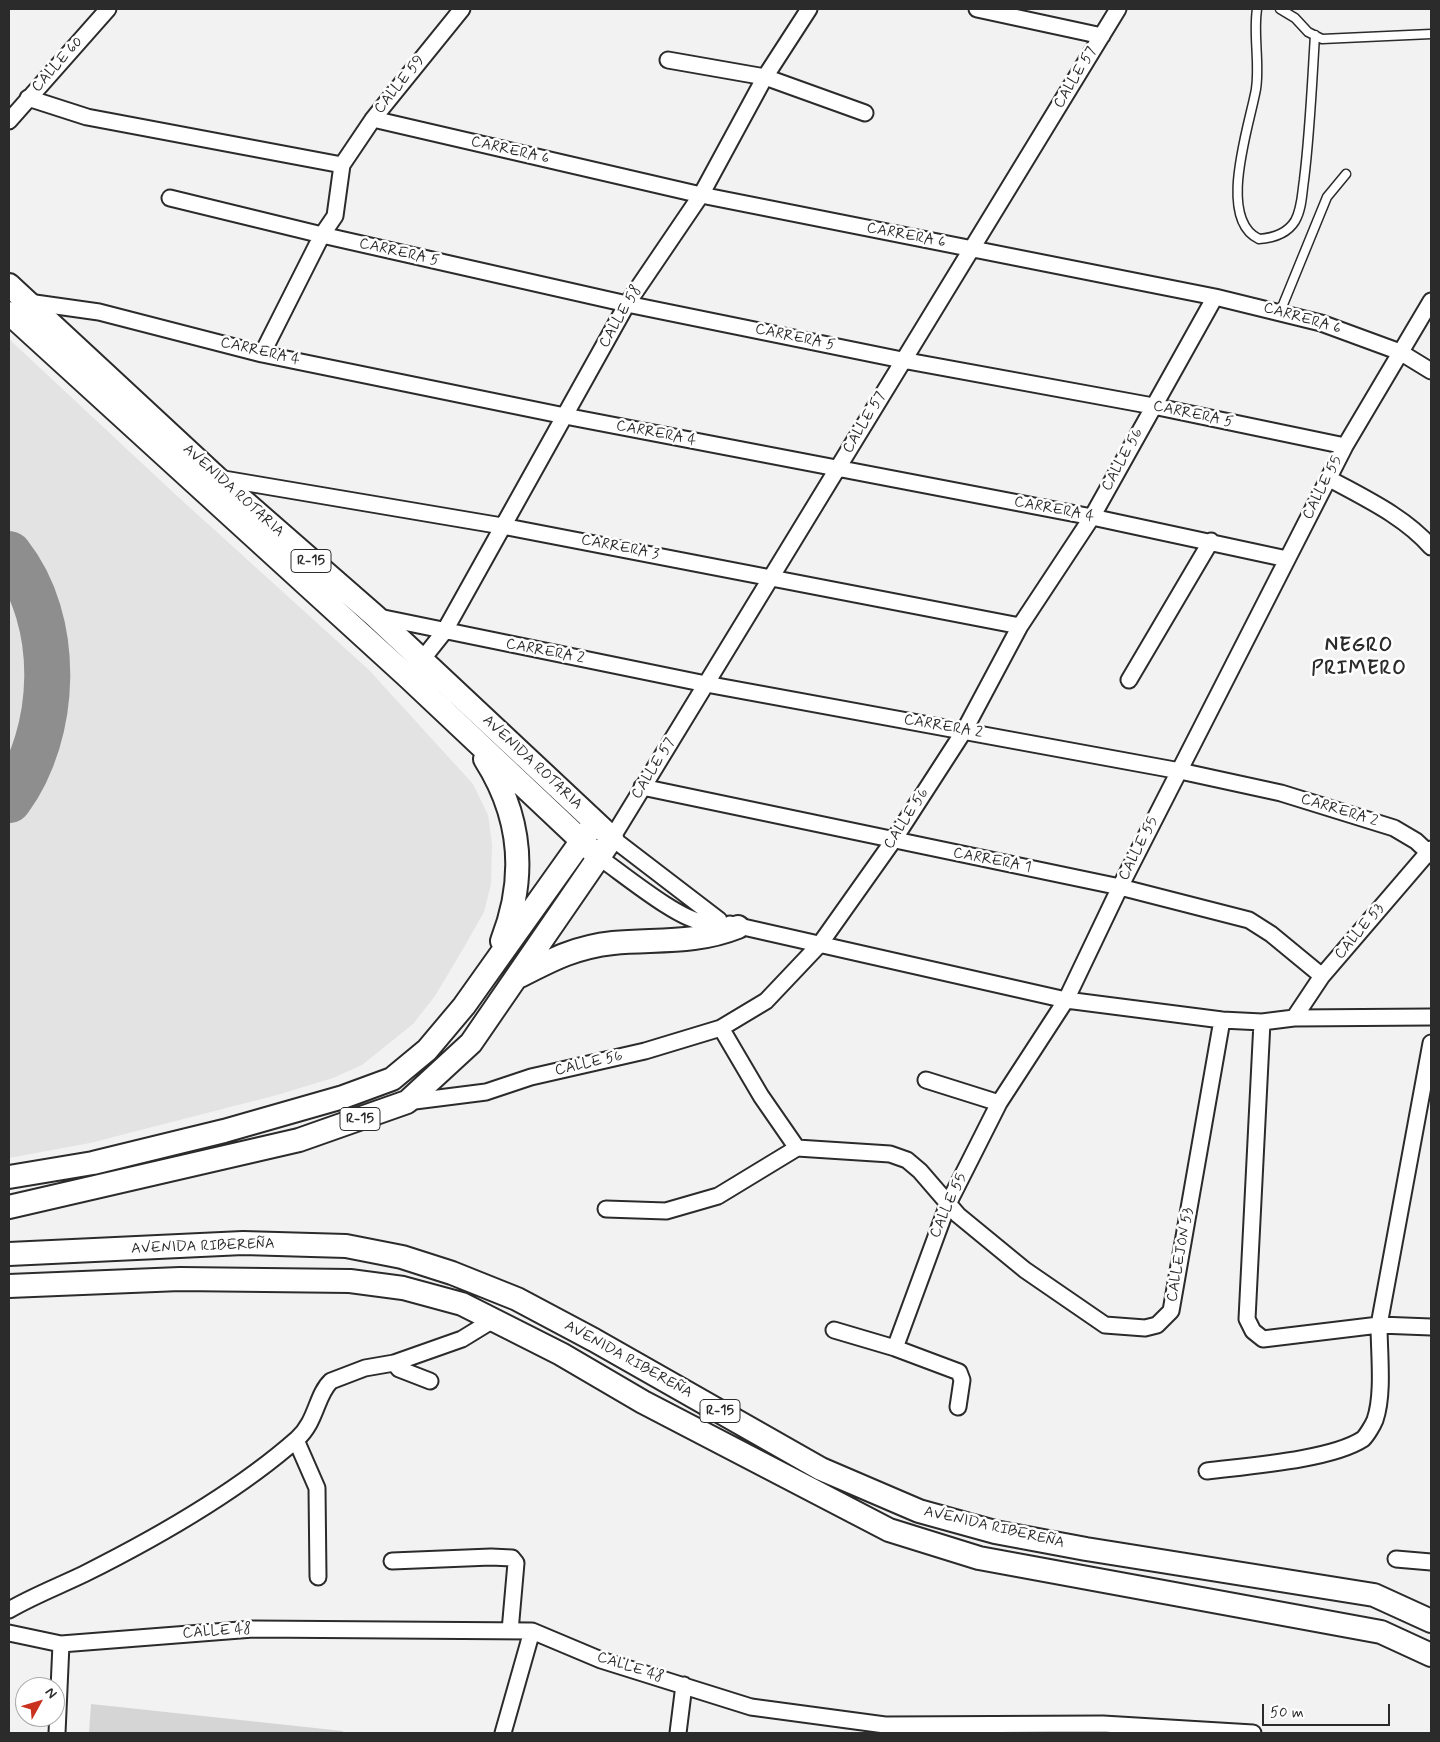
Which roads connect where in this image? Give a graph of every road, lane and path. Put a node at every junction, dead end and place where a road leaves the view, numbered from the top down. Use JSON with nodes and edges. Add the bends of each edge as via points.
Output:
{"nodes":[{"id":1,"x":108,"y":9,"type":"edge"},
{"id":2,"x":462,"y":9,"type":"edge"},
{"id":3,"x":809,"y":9,"type":"edge"},
{"id":4,"x":977,"y":9,"type":"edge"},
{"id":5,"x":1118,"y":9,"type":"edge"},
{"id":6,"x":1258,"y":9,"type":"edge"},
{"id":7,"x":1280,"y":9,"type":"edge"},
{"id":8,"x":1431,"y":34,"type":"edge"},
{"id":9,"x":1315,"y":35,"type":"junction"},
{"id":10,"x":1102,"y":36,"type":"junction"},
{"id":11,"x":668,"y":60,"type":"dead end"},
{"id":12,"x":764,"y":77,"type":"junction"},
{"id":13,"x":28,"y":98,"type":"junction"},
{"id":14,"x":865,"y":113,"type":"dead end"},
{"id":15,"x":373,"y":119,"type":"junction"},
{"id":16,"x":9,"y":121,"type":"edge"},
{"id":17,"x":342,"y":165,"type":"junction"},
{"id":18,"x":1346,"y":174,"type":"dead end"},
{"id":19,"x":701,"y":195,"type":"junction"},
{"id":20,"x":170,"y":198,"type":"dead end"},
{"id":21,"x":322,"y":235,"type":"junction"},
{"id":22,"x":971,"y":250,"type":"junction"},
{"id":23,"x":9,"y":285,"type":"edge"},
{"id":24,"x":1215,"y":297,"type":"junction"},
{"id":25,"x":1431,"y":301,"type":"edge"},
{"id":26,"x":627,"y":304,"type":"junction"},
{"id":27,"x":18,"y":308,"type":"edge"},
{"id":28,"x":1280,"y":312,"type":"junction"},
{"id":29,"x":1400,"y":352,"type":"junction"},
{"id":30,"x":262,"y":354,"type":"junction"},
{"id":31,"x":902,"y":360,"type":"junction"},
{"id":32,"x":1431,"y":371,"type":"edge"},
{"id":33,"x":1153,"y":406,"type":"junction"},
{"id":34,"x":565,"y":416,"type":"junction"},
{"id":35,"x":1345,"y":446,"type":"junction"},
{"id":36,"x":837,"y":469,"type":"junction"},
{"id":37,"x":217,"y":478,"type":"junction"},
{"id":38,"x":1328,"y":478,"type":"junction"},
{"id":39,"x":1092,"y":517,"type":"junction"},
{"id":40,"x":502,"y":526,"type":"junction"},
{"id":41,"x":1211,"y":541,"type":"junction"},
{"id":42,"x":1431,"y":548,"type":"edge"},
{"id":43,"x":1287,"y":559,"type":"junction"},
{"id":44,"x":772,"y":576,"type":"junction"},
{"id":45,"x":374,"y":616,"type":"junction"},
{"id":46,"x":1020,"y":626,"type":"junction"},
{"id":47,"x":444,"y":632,"type":"junction"},
{"id":48,"x":415,"y":668,"type":"junction"},
{"id":49,"x":1129,"y":680,"type":"dead end"},
{"id":50,"x":706,"y":684,"type":"junction"},
{"id":51,"x":462,"y":728,"type":"junction"},
{"id":52,"x":964,"y":731,"type":"junction"},
{"id":53,"x":1180,"y":771,"type":"junction"},
{"id":54,"x":642,"y":787,"type":"junction"},
{"id":55,"x":595,"y":822,"type":"junction"},
{"id":56,"x":612,"y":838,"type":"junction"},
{"id":57,"x":582,"y":841,"type":"junction"},
{"id":58,"x":893,"y":841,"type":"junction"},
{"id":59,"x":1430,"y":852,"type":"edge"},
{"id":60,"x":600,"y":858,"type":"junction"},
{"id":61,"x":1120,"y":887,"type":"junction"},
{"id":62,"x":729,"y":924,"type":"junction"},
{"id":63,"x":820,"y":944,"type":"junction"},
{"id":64,"x":488,"y":973,"type":"junction"},
{"id":65,"x":1322,"y":976,"type":"junction"},
{"id":66,"x":515,"y":979,"type":"junction"},
{"id":67,"x":1066,"y":1000,"type":"junction"},
{"id":68,"x":1431,"y":1017,"type":"edge"},
{"id":69,"x":1294,"y":1018,"type":"junction"},
{"id":70,"x":1222,"y":1020,"type":"junction"},
{"id":71,"x":1262,"y":1022,"type":"junction"},
{"id":72,"x":721,"y":1028,"type":"junction"},
{"id":73,"x":1431,"y":1043,"type":"edge"},
{"id":74,"x":926,"y":1080,"type":"dead end"},
{"id":75,"x":407,"y":1102,"type":"junction"},
{"id":76,"x":999,"y":1103,"type":"junction"},
{"id":77,"x":797,"y":1148,"type":"junction"},
{"id":78,"x":9,"y":1177,"type":"edge"},
{"id":79,"x":948,"y":1204,"type":"junction"},
{"id":80,"x":9,"y":1207,"type":"edge"},
{"id":81,"x":606,"y":1209,"type":"dead end"},
{"id":82,"x":9,"y":1254,"type":"edge"},
{"id":83,"x":9,"y":1286,"type":"edge"},
{"id":84,"x":493,"y":1320,"type":"junction"},
{"id":85,"x":1379,"y":1325,"type":"junction"},
{"id":86,"x":1431,"y":1327,"type":"edge"},
{"id":87,"x":834,"y":1330,"type":"dead end"},
{"id":88,"x":894,"y":1348,"type":"junction"},
{"id":89,"x":394,"y":1363,"type":"junction"},
{"id":90,"x":430,"y":1381,"type":"dead end"},
{"id":91,"x":958,"y":1407,"type":"dead end"},
{"id":92,"x":296,"y":1440,"type":"junction"},
{"id":93,"x":1207,"y":1471,"type":"dead end"},
{"id":94,"x":1396,"y":1559,"type":"dead end"},
{"id":95,"x":392,"y":1561,"type":"dead end"},
{"id":96,"x":1431,"y":1562,"type":"edge"},
{"id":97,"x":318,"y":1577,"type":"dead end"},
{"id":98,"x":9,"y":1610,"type":"edge"},
{"id":99,"x":1431,"y":1621,"type":"edge"},
{"id":100,"x":510,"y":1631,"type":"junction"},
{"id":101,"x":532,"y":1631,"type":"junction"},
{"id":102,"x":9,"y":1633,"type":"edge"},
{"id":103,"x":61,"y":1644,"type":"junction"},
{"id":104,"x":1431,"y":1655,"type":"edge"},
{"id":105,"x":684,"y":1686,"type":"junction"},
{"id":106,"x":884,"y":1729,"type":"edge"},
{"id":107,"x":1176,"y":1732,"type":"edge"},
{"id":108,"x":58,"y":1733,"type":"edge"},
{"id":109,"x":504,"y":1733,"type":"edge"},
{"id":110,"x":678,"y":1733,"type":"edge"},
{"id":111,"x":1253,"y":1733,"type":"edge"}],
"edges":[{"from":1,"to":13,"type":"street","name":"CALLE 60"},
{"from":2,"to":15,"type":"street","name":"CALLE 59"},
{"from":3,"to":12,"type":"street","name":"CALLE 58"},
{"from":4,"to":10,"type":"street"},
{"from":5,"to":10,"type":"street","name":"CALLE 57"},
{"from":6,"to":9,"type":"lane","via":[[1256,87],[1239,168],[1239,215],[1246,230],[1259,239],[1273,238],[1284,232],[1294,221],[1301,205]]},
{"from":7,"to":9,"type":"lane"},
{"from":8,"to":9,"type":"lane","via":[[1322,39]]},
{"from":10,"to":22,"type":"street","name":"CALLE 57"},
{"from":11,"to":12,"type":"street"},
{"from":12,"to":14,"type":"street"},
{"from":12,"to":19,"type":"street","name":"CALLE 58"},
{"from":13,"to":16,"type":"street","name":"CALLE 60"},
{"from":13,"to":17,"type":"street","via":[[87,117]]},
{"from":15,"to":17,"type":"street","name":"CALLE 59"},
{"from":15,"to":19,"type":"street","name":"CARRERA 6"},
{"from":17,"to":21,"type":"street","via":[[335,216]]},
{"from":18,"to":28,"type":"lane","via":[[1327,197]]},
{"from":19,"to":22,"type":"street","name":"CARRERA 6"},
{"from":19,"to":26,"type":"street","name":"CALLE 58"},
{"from":20,"to":21,"type":"street","name":"CARRERA 5"},
{"from":21,"to":26,"type":"street","name":"CARRERA 5"},
{"from":21,"to":30,"type":"street"},
{"from":22,"to":24,"type":"street","name":"CARRERA 6"},
{"from":22,"to":31,"type":"street","name":"CALLE 57"},
{"from":23,"to":27,"type":"main road","name":"AVENIDA ROTARIA","number":"R-15"},
{"from":24,"to":28,"type":"street","name":"CARRERA 6"},
{"from":24,"to":33,"type":"street","name":"CALLE 56"},
{"from":25,"to":29,"type":"street","name":"CALLE 55"},
{"from":26,"to":31,"type":"street","name":"CARRERA 5"},
{"from":26,"to":34,"type":"street","name":"CALLE 58"},
{"from":27,"to":30,"type":"street","name":"CARRERA 4","via":[[99,312]]},
{"from":27,"to":37,"type":"main road","name":"AVENIDA ROTARIA","number":"R-15"},
{"from":27,"to":48,"type":"main road","name":"AVENIDA ROTARIA","number":"R-15"},
{"from":28,"to":29,"type":"street","name":"CARRERA 6","via":[[1321,323]]},
{"from":29,"to":32,"type":"street","name":"CARRERA 6"},
{"from":29,"to":35,"type":"street","name":"CALLE 55"},
{"from":30,"to":34,"type":"street","name":"CARRERA 4"},
{"from":31,"to":33,"type":"street","name":"CARRERA 5"},
{"from":31,"to":36,"type":"street","name":"CALLE 57"},
{"from":33,"to":35,"type":"street","name":"CARRERA 5"},
{"from":33,"to":39,"type":"street","name":"CALLE 56"},
{"from":34,"to":36,"type":"street","name":"CARRERA 4"},
{"from":34,"to":40,"type":"street","name":"CALLE 58"},
{"from":35,"to":38,"type":"street","name":"CALLE 55"},
{"from":36,"to":39,"type":"street","name":"CARRERA 4"},
{"from":36,"to":44,"type":"street","name":"CALLE 57"},
{"from":37,"to":40,"type":"street","name":"CARRERA 3"},
{"from":37,"to":45,"type":"main road","name":"AVENIDA ROTARIA","number":"R-15"},
{"from":38,"to":42,"type":"street","via":[[1384,509],[1422,537]]},
{"from":38,"to":43,"type":"street","name":"CALLE 55"},
{"from":39,"to":41,"type":"street","name":"CARRERA 4"},
{"from":39,"to":46,"type":"street","name":"CALLE 56"},
{"from":40,"to":44,"type":"street","name":"CARRERA 3"},
{"from":40,"to":47,"type":"street","name":"CALLE 58"},
{"from":41,"to":43,"type":"street","name":"CARRERA 4"},
{"from":41,"to":49,"type":"street"},
{"from":43,"to":53,"type":"street","name":"CALLE 55"},
{"from":44,"to":46,"type":"street","name":"CARRERA 3"},
{"from":44,"to":50,"type":"street","name":"CALLE 57"},
{"from":45,"to":47,"type":"street","name":"CARRERA 2"},
{"from":45,"to":48,"type":"main road","name":"AVENIDA ROTARIA","number":"R-15"},
{"from":46,"to":52,"type":"street","name":"CALLE 56"},
{"from":47,"to":48,"type":"street","name":"CALLE 58"},
{"from":47,"to":50,"type":"street","name":"CARRERA 2"},
{"from":48,"to":51,"type":"main road","name":"AVENIDA ROTARIA","number":"R-15"},
{"from":48,"to":55,"type":"main road","name":"AVENIDA ROTARIA","number":"R-15"},
{"from":50,"to":52,"type":"street","name":"CARRERA 2"},
{"from":50,"to":54,"type":"street","name":"CALLE 57"},
{"from":51,"to":57,"type":"main road","name":"AVENIDA ROTARIA","number":"R-15"},
{"from":51,"to":64,"type":"main road","via":[[494,774],[509,809],[519,865],[509,921]]},
{"from":52,"to":53,"type":"street","name":"CARRERA 2"},
{"from":52,"to":58,"type":"street","name":"CALLE 56"},
{"from":53,"to":59,"type":"street","name":"CARRERA 2","via":[[1280,793],[1394,828]]},
{"from":53,"to":61,"type":"street","name":"CALLE 55"},
{"from":54,"to":56,"type":"street","name":"CALLE 57"},
{"from":54,"to":58,"type":"street","name":"CARRERA 1"},
{"from":55,"to":56,"type":"main road","name":"AVENIDA ROTARIA","number":"R-15"},
{"from":55,"to":57,"type":"main road","number":"R-15"},
{"from":56,"to":60,"type":"main road","number":"R-15"},
{"from":56,"to":62,"type":"street"},
{"from":57,"to":60,"type":"main road","name":"AVENIDA ROTARIA","number":"R-15"},
{"from":57,"to":64,"type":"main road","number":"R-15"},
{"from":58,"to":61,"type":"street","name":"CARRERA 1"},
{"from":58,"to":63,"type":"street","name":"CALLE 56"},
{"from":59,"to":65,"type":"street","name":"CALLE 53"},
{"from":60,"to":62,"type":"street","via":[[692,919]]},
{"from":60,"to":66,"type":"main road","number":"R-15"},
{"from":61,"to":65,"type":"street","name":"CARRERA 1","via":[[1249,920]]},
{"from":61,"to":67,"type":"street","name":"CALLE 55"},
{"from":62,"to":63,"type":"street"},
{"from":62,"to":66,"type":"main road","via":[[718,935],[666,942],[613,944],[563,953]]},
{"from":63,"to":67,"type":"street"},
{"from":63,"to":72,"type":"street","name":"CALLE 56","via":[[766,1002]]},
{"from":64,"to":78,"type":"main road","number":"R-15","via":[[426,1050],[392,1079],[343,1097],[224,1130],[94,1163]]},
{"from":65,"to":69,"type":"street","name":"CALLE 53"},
{"from":66,"to":75,"type":"main road","number":"R-15","via":[[471,1043]]},
{"from":67,"to":70,"type":"street"},
{"from":67,"to":76,"type":"street","name":"CALLE 55"},
{"from":68,"to":69,"type":"street"},
{"from":69,"to":71,"type":"street"},
{"from":70,"to":71,"type":"street"},
{"from":70,"to":79,"type":"street","name":"CALLEJON 53","via":[[1171,1311],[1157,1325],[1145,1328],[1105,1325],[1025,1270]]},
{"from":71,"to":85,"type":"street","via":[[1247,1319],[1253,1331],[1264,1339]]},
{"from":72,"to":75,"type":"street","name":"CALLE 56","via":[[636,1053],[531,1077],[486,1092]]},
{"from":72,"to":77,"type":"street","via":[[761,1096]]},
{"from":73,"to":85,"type":"street"},
{"from":74,"to":76,"type":"street"},
{"from":75,"to":80,"type":"main road","number":"R-15","via":[[299,1140]]},
{"from":76,"to":79,"type":"street","name":"CALLE 55"},
{"from":77,"to":79,"type":"street","name":"CALLEJON 53","via":[[890,1154],[907,1160]]},
{"from":77,"to":81,"type":"street","via":[[718,1196],[666,1211]]},
{"from":79,"to":88,"type":"street","name":"CALLE 55"},
{"from":82,"to":99,"type":"main road","name":"AVENIDA RIBEREÑA","number":"R-15","via":[[243,1243],[346,1246],[402,1257],[517,1299],[821,1469],[919,1511],[996,1532],[1086,1549],[1374,1595]]},
{"from":83,"to":84,"type":"main road","name":"AVENIDA RIBEREÑA","number":"R-15","via":[[180,1279],[350,1281],[403,1288],[462,1304]]},
{"from":84,"to":89,"type":"street","via":[[462,1339]]},
{"from":84,"to":104,"type":"main road","name":"AVENIDA RIBEREÑA","number":"R-15","via":[[888,1530],[979,1558],[1381,1632]]},
{"from":85,"to":86,"type":"street"},
{"from":85,"to":93,"type":"street","via":[[1379,1403],[1375,1421],[1364,1438],[1340,1449],[1294,1460]]},
{"from":87,"to":88,"type":"street"},
{"from":88,"to":91,"type":"street","via":[[959,1372],[962,1380]]},
{"from":89,"to":90,"type":"street","via":[[399,1369]]},
{"from":89,"to":92,"type":"street","via":[[365,1368],[331,1381],[316,1414]]},
{"from":92,"to":97,"type":"street","via":[[317,1488]]},
{"from":92,"to":98,"type":"street","via":[[243,1481],[153,1538]]},
{"from":94,"to":96,"type":"street"},
{"from":95,"to":100,"type":"street","via":[[491,1556],[512,1558],[516,1563]]},
{"from":100,"to":101,"type":"street","name":"CALLE 48"},
{"from":100,"to":103,"type":"street","name":"CALLE 48","via":[[253,1629]]},
{"from":101,"to":105,"type":"street","name":"CALLE 48","via":[[601,1660]]},
{"from":101,"to":109,"type":"street"},
{"from":102,"to":103,"type":"street","name":"CALLE 48"},
{"from":103,"to":108,"type":"street"},
{"from":105,"to":106,"type":"street","name":"CALLE 48","via":[[751,1707]]},
{"from":105,"to":110,"type":"street"},
{"from":106,"to":107,"type":"street","name":"CALLE 48","via":[[1103,1724]]},
{"from":107,"to":111,"type":"street","name":"CALLE 48"}]}
